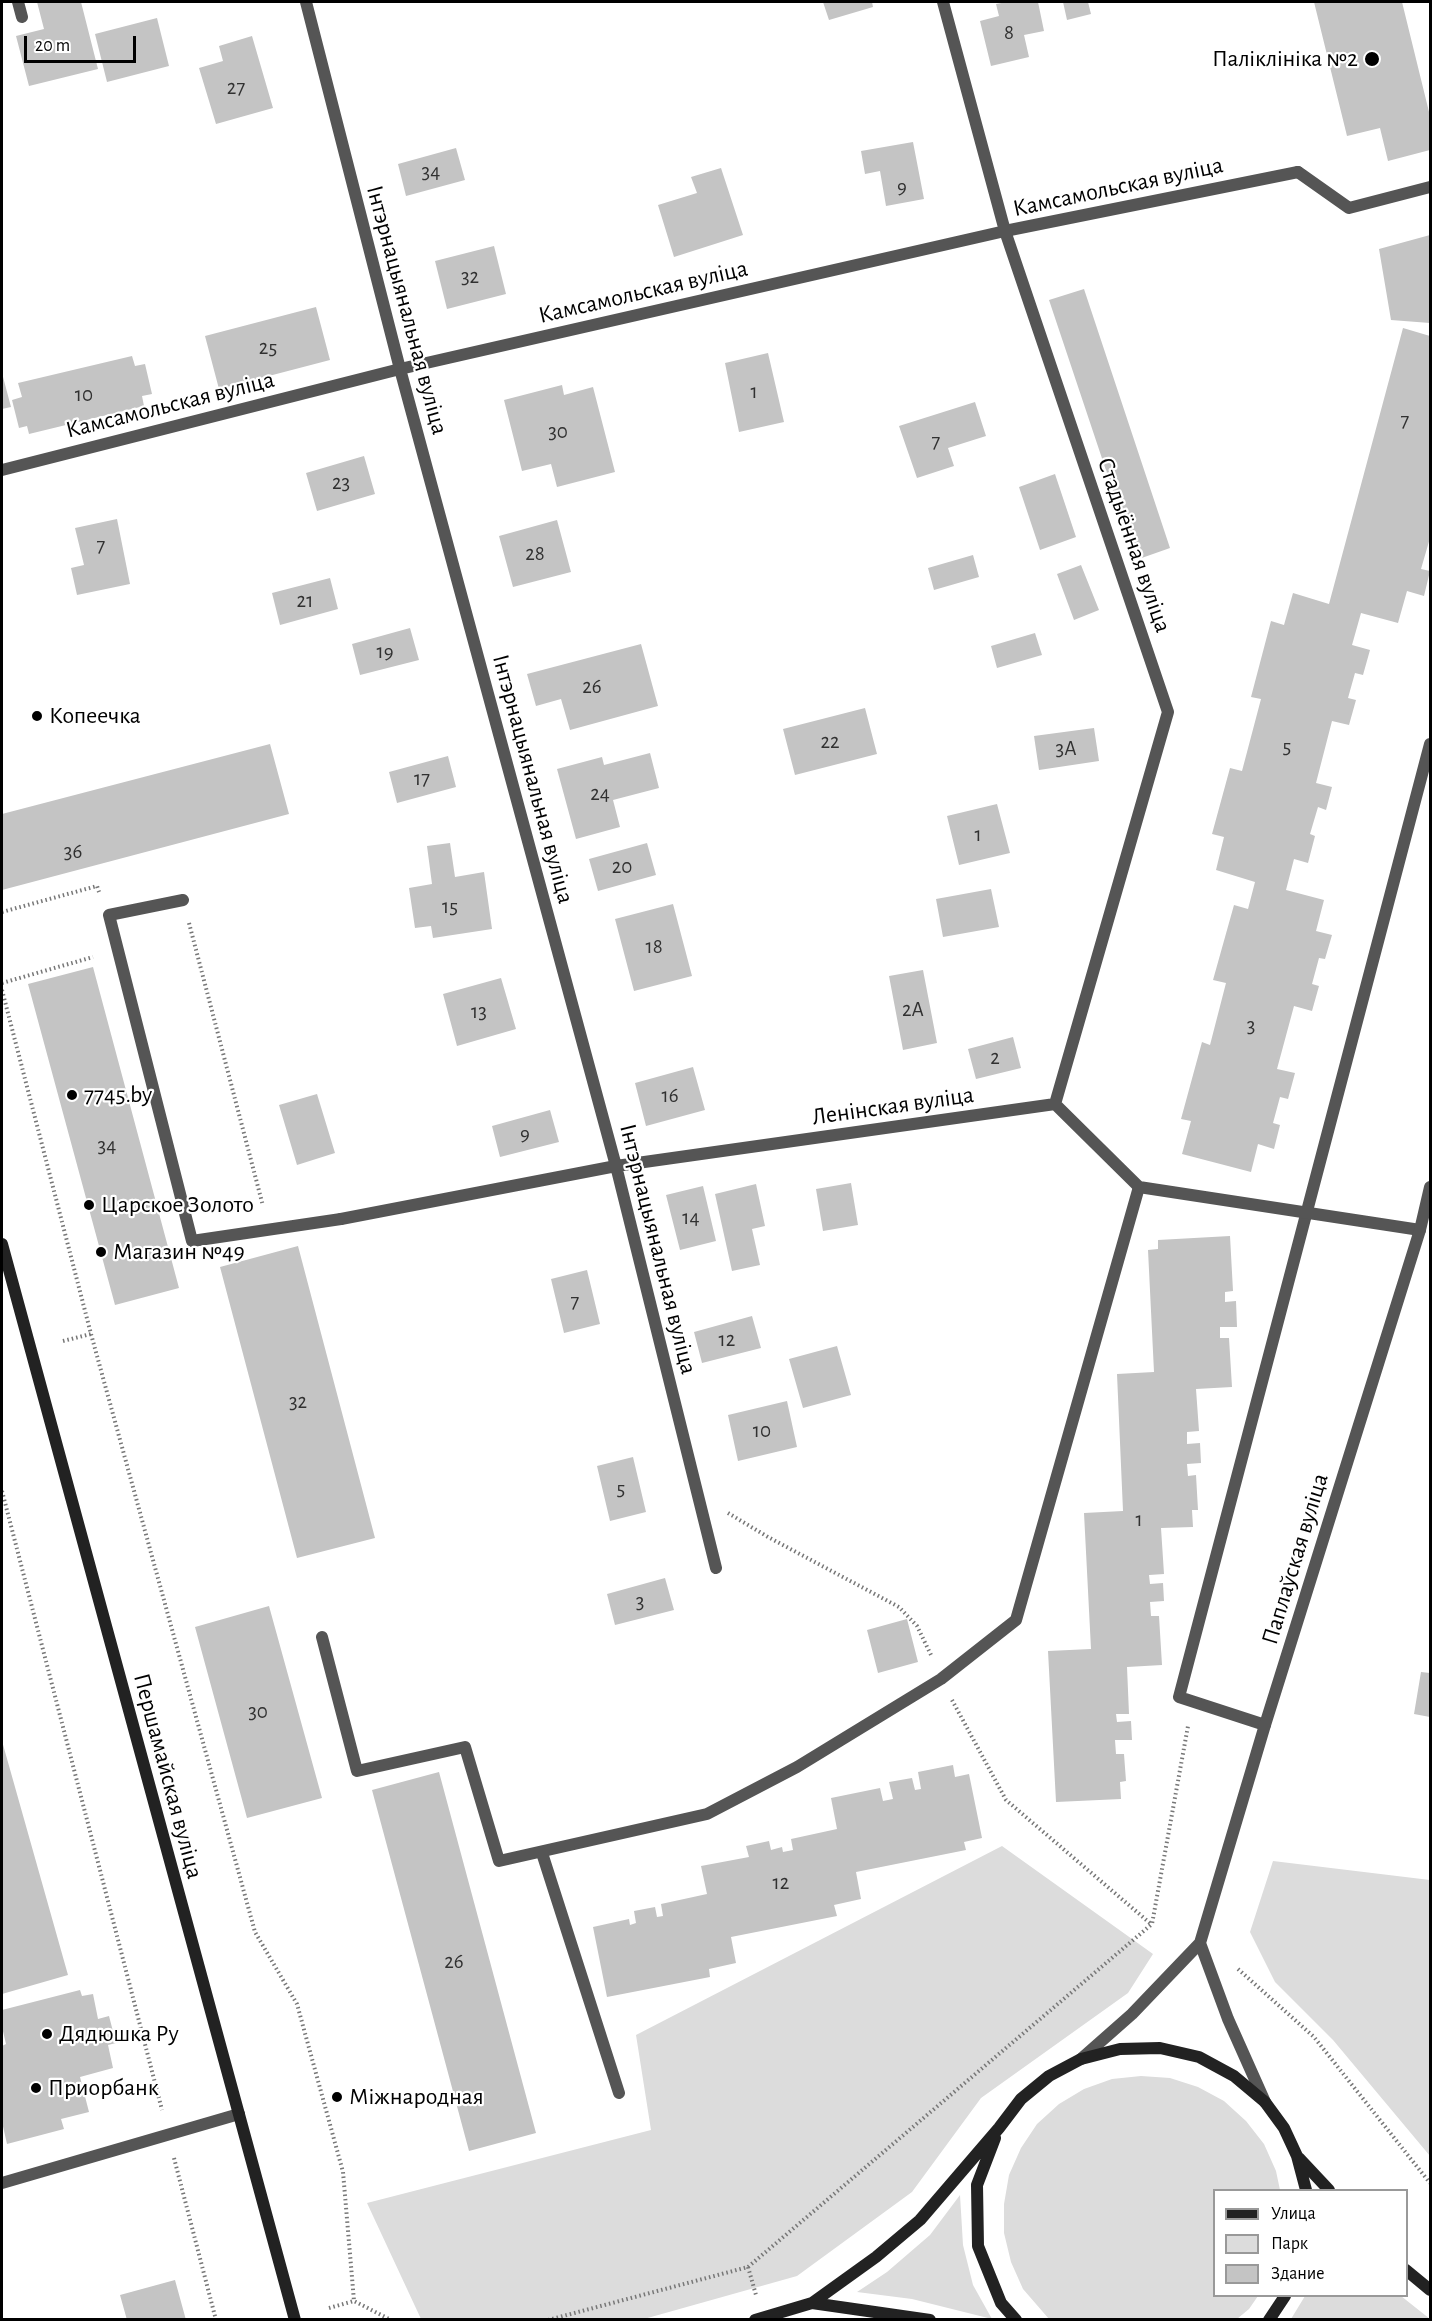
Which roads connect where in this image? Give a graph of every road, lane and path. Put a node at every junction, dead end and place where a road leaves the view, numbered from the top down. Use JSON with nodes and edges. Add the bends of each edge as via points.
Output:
{"nodes":[{"id":1,"x":18,"y":2,"type":"edge"},
{"id":2,"x":306,"y":2,"type":"edge"},
{"id":3,"x":943,"y":2,"type":"edge"},
{"id":4,"x":22,"y":17,"type":"dead end"},
{"id":5,"x":1431,"y":187,"type":"edge"},
{"id":6,"x":1005,"y":231,"type":"junction"},
{"id":7,"x":400,"y":369,"type":"junction"},
{"id":8,"x":2,"y":470,"type":"edge"},
{"id":9,"x":1431,"y":744,"type":"edge"},
{"id":10,"x":183,"y":900,"type":"joint"},
{"id":11,"x":2,"y":912,"type":"edge"},
{"id":12,"x":109,"y":915,"type":"junction"},
{"id":13,"x":117,"y":951,"type":"junction"},
{"id":14,"x":2,"y":983,"type":"edge"},
{"id":15,"x":2,"y":990,"type":"edge"},
{"id":16,"x":1055,"y":1104,"type":"junction"},
{"id":17,"x":616,"y":1166,"type":"junction"},
{"id":18,"x":1138,"y":1187,"type":"junction"},
{"id":19,"x":1431,"y":1187,"type":"edge"},
{"id":20,"x":1306,"y":1213,"type":"junction"},
{"id":21,"x":269,"y":1230,"type":"junction"},
{"id":22,"x":1420,"y":1230,"type":"junction"},
{"id":23,"x":2,"y":1244,"type":"edge"},
{"id":24,"x":91,"y":1334,"type":"junction"},
{"id":25,"x":63,"y":1341,"type":"dead end"},
{"id":26,"x":698,"y":1488,"type":"junction"},
{"id":27,"x":2,"y":1491,"type":"edge"},
{"id":28,"x":717,"y":1568,"type":"dead end"},
{"id":29,"x":322,"y":1637,"type":"dead end"},
{"id":30,"x":941,"y":1679,"type":"junction"},
{"id":31,"x":1192,"y":1701,"type":"junction"},
{"id":32,"x":1265,"y":1725,"type":"junction"},
{"id":33,"x":542,"y":1853,"type":"junction"},
{"id":34,"x":1152,"y":1924,"type":"junction"},
{"id":35,"x":1200,"y":1943,"type":"junction"},
{"id":36,"x":1237,"y":1968,"type":"dead end"},
{"id":37,"x":1081,"y":2059,"type":"junction"},
{"id":38,"x":619,"y":2093,"type":"dead end"},
{"id":39,"x":1265,"y":2102,"type":"junction"},
{"id":40,"x":238,"y":2114,"type":"junction"},
{"id":41,"x":999,"y":2128,"type":"junction"},
{"id":42,"x":168,"y":2134,"type":"junction"},
{"id":43,"x":1297,"y":2156,"type":"junction"},
{"id":44,"x":2,"y":2183,"type":"edge"},
{"id":45,"x":1431,"y":2183,"type":"edge"},
{"id":46,"x":1306,"y":2189,"type":"edge"},
{"id":47,"x":1328,"y":2189,"type":"edge"},
{"id":48,"x":748,"y":2267,"type":"junction"},
{"id":49,"x":1408,"y":2271,"type":"edge"},
{"id":50,"x":1431,"y":2290,"type":"edge"},
{"id":51,"x":756,"y":2295,"type":"dead end"},
{"id":52,"x":1284,"y":2297,"type":"edge"},
{"id":53,"x":354,"y":2301,"type":"junction"},
{"id":54,"x":812,"y":2303,"type":"junction"},
{"id":55,"x":329,"y":2308,"type":"dead end"},
{"id":56,"x":216,"y":2319,"type":"edge"},
{"id":57,"x":295,"y":2319,"type":"edge"},
{"id":58,"x":391,"y":2319,"type":"edge"},
{"id":59,"x":548,"y":2319,"type":"edge"},
{"id":60,"x":755,"y":2319,"type":"edge"},
{"id":61,"x":930,"y":2319,"type":"edge"},
{"id":62,"x":1016,"y":2319,"type":"edge"},
{"id":63,"x":1269,"y":2319,"type":"edge"}],
"edges":[{"from":1,"to":4,"type":"street"},
{"from":2,"to":7,"type":"street","name":"Інтэрнацыянальная вуліца"},
{"from":3,"to":6,"type":"street","name":"Стадыённая вуліца"},
{"from":5,"to":6,"type":"street","name":"Камсамольская вуліца","via":[[1349,208],[1298,171]]},
{"from":6,"to":7,"type":"street","name":"Камсамольская вуліца"},
{"from":6,"to":16,"type":"street","name":"Стадыённая вуліца","via":[[1168,712]]},
{"from":7,"to":8,"type":"street","name":"Камсамольская вуліца"},
{"from":7,"to":17,"type":"street","name":"Інтэрнацыянальная вуліца"},
{"from":9,"to":20,"type":"street"},
{"from":10,"to":12,"type":"street"},
{"from":10,"to":21,"type":"path"},
{"from":11,"to":12,"type":"path","via":[[97,886]]},
{"from":12,"to":13,"type":"street"},
{"from":13,"to":14,"type":"path"},
{"from":13,"to":21,"type":"street","name":"Ленінская вуліца","via":[[192,1241]]},
{"from":15,"to":24,"type":"path"},
{"from":16,"to":17,"type":"street","name":"Ленінская вуліца"},
{"from":16,"to":18,"type":"street"},
{"from":17,"to":21,"type":"street","name":"Ленінская вуліца"},
{"from":17,"to":26,"type":"street","name":"Інтэрнацыянальная вуліца"},
{"from":18,"to":20,"type":"street"},
{"from":18,"to":30,"type":"street","via":[[1016,1620]]},
{"from":19,"to":22,"type":"street","name":"Паплаўская вуліца"},
{"from":20,"to":22,"type":"street"},
{"from":20,"to":31,"type":"street","via":[[1179,1697]]},
{"from":22,"to":32,"type":"street","name":"Паплаўская вуліца"},
{"from":23,"to":40,"type":"main road","name":"Першамайская вуліца"},
{"from":24,"to":25,"type":"path"},
{"from":24,"to":53,"type":"path","via":[[255,1932],[297,2004],[343,2172]]},
{"from":26,"to":28,"type":"street","name":"Інтэрнацыянальная вуліца"},
{"from":26,"to":30,"type":"path","via":[[727,1512],[768,1537],[899,1607],[917,1626]]},
{"from":27,"to":42,"type":"path"},
{"from":29,"to":33,"type":"street","via":[[357,1771],[465,1747],[499,1861]]},
{"from":30,"to":33,"type":"street","via":[[796,1767],[707,1814]]},
{"from":30,"to":34,"type":"path","via":[[1006,1800]]},
{"from":31,"to":32,"type":"street"},
{"from":31,"to":34,"type":"path"},
{"from":32,"to":35,"type":"street","name":"Паплаўская вуліца"},
{"from":33,"to":38,"type":"street"},
{"from":34,"to":48,"type":"path"},
{"from":35,"to":37,"type":"street","name":"Паплаўская вуліца","via":[[1132,2014]]},
{"from":35,"to":39,"type":"street"},
{"from":36,"to":45,"type":"path","via":[[1314,2037]]},
{"from":37,"to":39,"type":"main road","via":[[1120,2049],[1150,2048],[1199,2057],[1234,2076]]},
{"from":37,"to":41,"type":"main road","via":[[1049,2076],[1021,2099]]},
{"from":39,"to":43,"type":"main road","via":[[1284,2128]]},
{"from":40,"to":42,"type":"street"},
{"from":40,"to":57,"type":"main road","name":"Першамайская вуліца"},
{"from":41,"to":54,"type":"main road","via":[[920,2220]]},
{"from":41,"to":62,"type":"main road","via":[[977,2185],[978,2246],[1001,2303]]},
{"from":42,"to":44,"type":"street"},
{"from":42,"to":56,"type":"path"},
{"from":43,"to":46,"type":"main road"},
{"from":43,"to":47,"type":"main road"},
{"from":48,"to":51,"type":"path"},
{"from":48,"to":59,"type":"path"},
{"from":49,"to":50,"type":"main road"},
{"from":52,"to":63,"type":"main road"},
{"from":53,"to":55,"type":"path"},
{"from":53,"to":58,"type":"path"},
{"from":54,"to":60,"type":"main road"},
{"from":54,"to":61,"type":"main road"}]}
